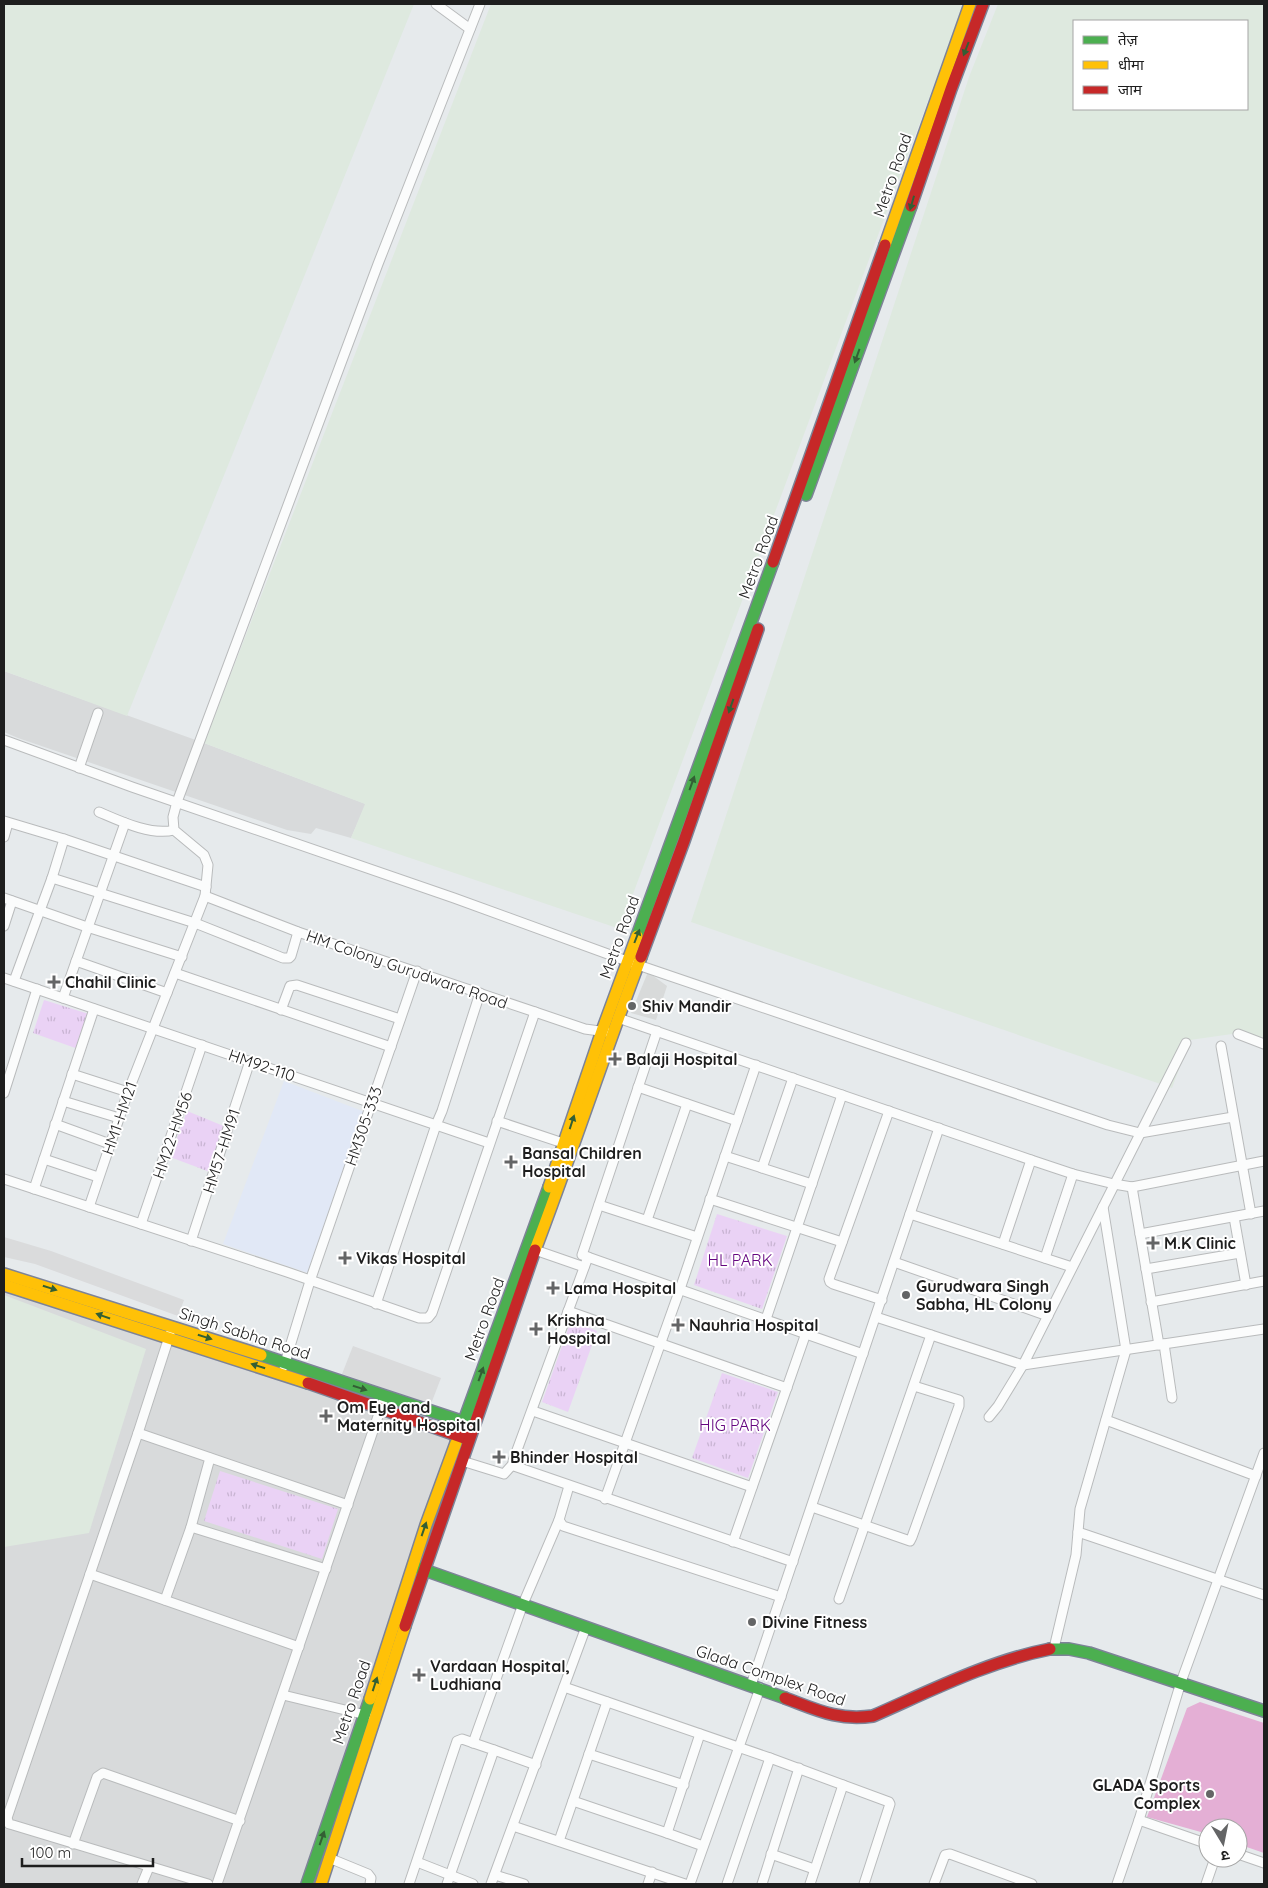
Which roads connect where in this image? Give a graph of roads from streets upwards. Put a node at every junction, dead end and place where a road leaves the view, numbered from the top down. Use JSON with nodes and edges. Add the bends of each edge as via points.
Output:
{"nodes":[{"id":1,"x":436,"y":4,"type":"edge"},
{"id":2,"x":480,"y":4,"type":"edge"},
{"id":3,"x":970,"y":4,"type":"edge"},
{"id":4,"x":983,"y":4,"type":"edge"},
{"id":5,"x":470,"y":29,"type":"junction"},
{"id":6,"x":98,"y":713,"type":"dead end"},
{"id":7,"x":4,"y":740,"type":"edge"},
{"id":8,"x":79,"y":768,"type":"junction"},
{"id":9,"x":177,"y":802,"type":"junction"},
{"id":10,"x":99,"y":812,"type":"dead end"},
{"id":11,"x":6,"y":822,"type":"edge"},
{"id":12,"x":125,"y":823,"type":"junction"},
{"id":13,"x":174,"y":830,"type":"junction"},
{"id":14,"x":4,"y":837,"type":"edge"},
{"id":15,"x":64,"y":839,"type":"junction"},
{"id":16,"x":114,"y":857,"type":"junction"},
{"id":17,"x":52,"y":878,"type":"junction"},
{"id":18,"x":100,"y":892,"type":"junction"},
{"id":19,"x":206,"y":892,"type":"junction"},
{"id":20,"x":8,"y":899,"type":"edge"},
{"id":21,"x":39,"y":910,"type":"junction"},
{"id":22,"x":195,"y":923,"type":"junction"},
{"id":23,"x":4,"y":926,"type":"edge"},
{"id":24,"x":87,"y":927,"type":"junction"},
{"id":25,"x":298,"y":932,"type":"junction"},
{"id":26,"x":182,"y":957,"type":"junction"},
{"id":27,"x":76,"y":961,"type":"junction"},
{"id":28,"x":633,"y":963,"type":"junction"},
{"id":29,"x":417,"y":971,"type":"junction"},
{"id":30,"x":175,"y":973,"type":"junction"},
{"id":31,"x":4,"y":978,"type":"edge"},
{"id":32,"x":14,"y":982,"type":"junction"},
{"id":33,"x":38,"y":989,"type":"junction"},
{"id":34,"x":480,"y":993,"type":"junction"},
{"id":35,"x":168,"y":994,"type":"junction"},
{"id":36,"x":63,"y":998,"type":"junction"},
{"id":37,"x":94,"y":1009,"type":"junction"},
{"id":38,"x":281,"y":1010,"type":"junction"},
{"id":39,"x":535,"y":1012,"type":"junction"},
{"id":40,"x":618,"y":1018,"type":"junction"},
{"id":41,"x":400,"y":1019,"type":"junction"},
{"id":42,"x":152,"y":1029,"type":"junction"},
{"id":43,"x":657,"y":1031,"type":"junction"},
{"id":44,"x":607,"y":1032,"type":"junction"},
{"id":45,"x":1238,"y":1034,"type":"dead end"},
{"id":46,"x":1186,"y":1043,"type":"dead end"},
{"id":47,"x":1264,"y":1044,"type":"edge"},
{"id":48,"x":202,"y":1046,"type":"junction"},
{"id":49,"x":1221,"y":1046,"type":"dead end"},
{"id":50,"x":391,"y":1047,"type":"junction"},
{"id":51,"x":250,"y":1061,"type":"junction"},
{"id":52,"x":756,"y":1065,"type":"junction"},
{"id":53,"x":72,"y":1074,"type":"junction"},
{"id":54,"x":793,"y":1078,"type":"junction"},
{"id":55,"x":638,"y":1088,"type":"junction"},
{"id":56,"x":128,"y":1092,"type":"junction"},
{"id":57,"x":4,"y":1093,"type":"edge"},
{"id":58,"x":842,"y":1095,"type":"junction"},
{"id":59,"x":63,"y":1101,"type":"junction"},
{"id":60,"x":372,"y":1103,"type":"junction"},
{"id":61,"x":687,"y":1104,"type":"junction"},
{"id":62,"x":889,"y":1111,"type":"junction"},
{"id":63,"x":1234,"y":1117,"type":"junction"},
{"id":64,"x":119,"y":1118,"type":"junction"},
{"id":65,"x":498,"y":1120,"type":"junction"},
{"id":66,"x":737,"y":1120,"type":"junction"},
{"id":67,"x":55,"y":1124,"type":"junction"},
{"id":68,"x":436,"y":1125,"type":"junction"},
{"id":69,"x":939,"y":1128,"type":"junction"},
{"id":70,"x":1140,"y":1133,"type":"junction"},
{"id":71,"x":489,"y":1143,"type":"junction"},
{"id":72,"x":110,"y":1144,"type":"junction"},
{"id":73,"x":569,"y":1146,"type":"junction"},
{"id":74,"x":725,"y":1156,"type":"junction"},
{"id":75,"x":44,"y":1159,"type":"junction"},
{"id":76,"x":1031,"y":1160,"type":"junction"},
{"id":77,"x":1264,"y":1161,"type":"edge"},
{"id":78,"x":1242,"y":1165,"type":"junction"},
{"id":79,"x":762,"y":1168,"type":"junction"},
{"id":80,"x":1073,"y":1174,"type":"junction"},
{"id":81,"x":98,"y":1177,"type":"junction"},
{"id":82,"x":4,"y":1180,"type":"edge"},
{"id":83,"x":812,"y":1184,"type":"junction"},
{"id":84,"x":1114,"y":1184,"type":"junction"},
{"id":85,"x":1132,"y":1187,"type":"junction"},
{"id":86,"x":34,"y":1189,"type":"junction"},
{"id":87,"x":710,"y":1199,"type":"junction"},
{"id":88,"x":599,"y":1205,"type":"junction"},
{"id":89,"x":89,"y":1207,"type":"junction"},
{"id":90,"x":1103,"y":1207,"type":"junction"},
{"id":91,"x":1264,"y":1211,"type":"edge"},
{"id":92,"x":910,"y":1214,"type":"junction"},
{"id":93,"x":1250,"y":1214,"type":"junction"},
{"id":94,"x":1234,"y":1217,"type":"junction"},
{"id":95,"x":647,"y":1220,"type":"junction"},
{"id":96,"x":141,"y":1224,"type":"junction"},
{"id":97,"x":797,"y":1227,"type":"junction"},
{"id":98,"x":1140,"y":1234,"type":"junction"},
{"id":99,"x":697,"y":1237,"type":"junction"},
{"id":100,"x":191,"y":1241,"type":"junction"},
{"id":101,"x":842,"y":1242,"type":"junction"},
{"id":102,"x":1003,"y":1244,"type":"junction"},
{"id":103,"x":535,"y":1250,"type":"junction"},
{"id":104,"x":1240,"y":1252,"type":"junction"},
{"id":105,"x":588,"y":1257,"type":"junction"},
{"id":106,"x":1044,"y":1258,"type":"junction"},
{"id":107,"x":894,"y":1262,"type":"junction"},
{"id":108,"x":584,"y":1267,"type":"junction"},
{"id":109,"x":1072,"y":1268,"type":"junction"},
{"id":110,"x":1146,"y":1269,"type":"junction"},
{"id":111,"x":4,"y":1274,"type":"edge"},
{"id":112,"x":310,"y":1281,"type":"junction"},
{"id":113,"x":1264,"y":1282,"type":"edge"},
{"id":114,"x":4,"y":1285,"type":"edge"},
{"id":115,"x":1246,"y":1285,"type":"junction"},
{"id":116,"x":680,"y":1289,"type":"junction"},
{"id":117,"x":882,"y":1300,"type":"junction"},
{"id":118,"x":1151,"y":1302,"type":"junction"},
{"id":119,"x":376,"y":1304,"type":"junction"},
{"id":120,"x":568,"y":1311,"type":"junction"},
{"id":121,"x":1048,"y":1316,"type":"junction"},
{"id":122,"x":876,"y":1317,"type":"junction"},
{"id":123,"x":766,"y":1319,"type":"junction"},
{"id":124,"x":1264,"y":1329,"type":"edge"},
{"id":125,"x":170,"y":1332,"type":"junction"},
{"id":126,"x":806,"y":1333,"type":"junction"},
{"id":127,"x":931,"y":1335,"type":"junction"},
{"id":128,"x":660,"y":1343,"type":"junction"},
{"id":129,"x":1162,"y":1344,"type":"junction"},
{"id":130,"x":1126,"y":1350,"type":"junction"},
{"id":131,"x":863,"y":1354,"type":"junction"},
{"id":132,"x":1023,"y":1365,"type":"junction"},
{"id":133,"x":283,"y":1368,"type":"junction"},
{"id":134,"x":914,"y":1386,"type":"junction"},
{"id":135,"x":787,"y":1388,"type":"junction"},
{"id":136,"x":385,"y":1396,"type":"junction"},
{"id":137,"x":1172,"y":1398,"type":"dead end"},
{"id":138,"x":382,"y":1408,"type":"junction"},
{"id":139,"x":533,"y":1411,"type":"junction"},
{"id":140,"x":989,"y":1417,"type":"dead end"},
{"id":141,"x":1106,"y":1420,"type":"junction"},
{"id":142,"x":469,"y":1424,"type":"junction"},
{"id":143,"x":138,"y":1433,"type":"junction"},
{"id":144,"x":464,"y":1438,"type":"junction"},
{"id":145,"x":625,"y":1443,"type":"junction"},
{"id":146,"x":1264,"y":1453,"type":"edge"},
{"id":147,"x":210,"y":1458,"type":"junction"},
{"id":148,"x":462,"y":1461,"type":"junction"},
{"id":149,"x":513,"y":1464,"type":"junction"},
{"id":150,"x":1256,"y":1476,"type":"junction"},
{"id":151,"x":569,"y":1486,"type":"junction"},
{"id":152,"x":752,"y":1487,"type":"junction"},
{"id":153,"x":605,"y":1499,"type":"junction"},
{"id":154,"x":348,"y":1505,"type":"junction"},
{"id":155,"x":812,"y":1507,"type":"junction"},
{"id":156,"x":559,"y":1520,"type":"junction"},
{"id":157,"x":865,"y":1526,"type":"junction"},
{"id":158,"x":190,"y":1527,"type":"junction"},
{"id":159,"x":1078,"y":1532,"type":"junction"},
{"id":160,"x":733,"y":1542,"type":"junction"},
{"id":161,"x":793,"y":1562,"type":"junction"},
{"id":162,"x":412,"y":1565,"type":"junction"},
{"id":163,"x":326,"y":1569,"type":"junction"},
{"id":164,"x":423,"y":1570,"type":"junction"},
{"id":165,"x":90,"y":1574,"type":"junction"},
{"id":166,"x":1218,"y":1579,"type":"junction"},
{"id":167,"x":1264,"y":1595,"type":"edge"},
{"id":168,"x":781,"y":1598,"type":"junction"},
{"id":169,"x":839,"y":1599,"type":"dead end"},
{"id":170,"x":166,"y":1600,"type":"junction"},
{"id":171,"x":523,"y":1604,"type":"junction"},
{"id":172,"x":586,"y":1627,"type":"junction"},
{"id":173,"x":299,"y":1647,"type":"junction"},
{"id":174,"x":1054,"y":1648,"type":"junction"},
{"id":175,"x":1181,"y":1682,"type":"junction"},
{"id":176,"x":564,"y":1687,"type":"junction"},
{"id":177,"x":756,"y":1687,"type":"junction"},
{"id":178,"x":283,"y":1695,"type":"junction"},
{"id":179,"x":607,"y":1702,"type":"junction"},
{"id":180,"x":1264,"y":1711,"type":"edge"},
{"id":181,"x":370,"y":1716,"type":"junction"},
{"id":182,"x":700,"y":1734,"type":"junction"},
{"id":183,"x":472,"y":1743,"type":"junction"},
{"id":184,"x":739,"y":1747,"type":"junction"},
{"id":185,"x":494,"y":1750,"type":"junction"},
{"id":186,"x":589,"y":1754,"type":"junction"},
{"id":187,"x":770,"y":1758,"type":"junction"},
{"id":188,"x":536,"y":1765,"type":"junction"},
{"id":189,"x":799,"y":1768,"type":"junction"},
{"id":190,"x":684,"y":1785,"type":"junction"},
{"id":191,"x":843,"y":1785,"type":"junction"},
{"id":192,"x":573,"y":1801,"type":"junction"},
{"id":193,"x":1139,"y":1820,"type":"junction"},
{"id":194,"x":240,"y":1821,"type":"junction"},
{"id":195,"x":513,"y":1826,"type":"junction"},
{"id":196,"x":667,"y":1833,"type":"junction"},
{"id":197,"x":559,"y":1841,"type":"junction"},
{"id":198,"x":1198,"y":1841,"type":"edge"},
{"id":199,"x":73,"y":1844,"type":"junction"},
{"id":200,"x":703,"y":1846,"type":"junction"},
{"id":201,"x":771,"y":1854,"type":"junction"},
{"id":202,"x":1248,"y":1857,"type":"edge"},
{"id":203,"x":330,"y":1858,"type":"junction"},
{"id":204,"x":416,"y":1862,"type":"junction"},
{"id":205,"x":1264,"y":1863,"type":"edge"},
{"id":206,"x":149,"y":1867,"type":"junction"},
{"id":207,"x":1212,"y":1868,"type":"edge"},
{"id":208,"x":814,"y":1869,"type":"junction"},
{"id":209,"x":652,"y":1872,"type":"junction"},
{"id":210,"x":495,"y":1875,"type":"junction"},
{"id":211,"x":449,"y":1880,"type":"edge"},
{"id":212,"x":142,"y":1884,"type":"edge"},
{"id":213,"x":208,"y":1884,"type":"edge"},
{"id":214,"x":217,"y":1884,"type":"edge"},
{"id":215,"x":307,"y":1884,"type":"edge"},
{"id":216,"x":321,"y":1884,"type":"edge"},
{"id":217,"x":370,"y":1884,"type":"edge"},
{"id":218,"x":409,"y":1884,"type":"edge"},
{"id":219,"x":473,"y":1884,"type":"edge"},
{"id":220,"x":492,"y":1884,"type":"edge"},
{"id":221,"x":524,"y":1884,"type":"edge"},
{"id":222,"x":648,"y":1884,"type":"edge"},
{"id":223,"x":685,"y":1884,"type":"edge"},
{"id":224,"x":690,"y":1884,"type":"edge"},
{"id":225,"x":727,"y":1884,"type":"edge"},
{"id":226,"x":762,"y":1884,"type":"edge"},
{"id":227,"x":810,"y":1884,"type":"edge"},
{"id":228,"x":864,"y":1884,"type":"edge"},
{"id":229,"x":934,"y":1884,"type":"edge"},
{"id":230,"x":1032,"y":1884,"type":"edge"},
{"id":231,"x":1117,"y":1884,"type":"edge"},
{"id":232,"x":1206,"y":1884,"type":"edge"}],
"edges":[{"from":1,"to":5,"type":"street"},
{"from":2,"to":5,"type":"street"},
{"from":28,"to":3,"type":"street","name":"Metro Road","one_way":true},
{"from":4,"to":28,"type":"street","name":"Metro Road","one_way":true,"via":[[684,841]]},
{"from":5,"to":9,"type":"street","via":[[371,283]]},
{"from":6,"to":8,"type":"street"},
{"from":7,"to":8,"type":"street"},
{"from":8,"to":9,"type":"street"},
{"from":9,"to":13,"type":"street"},
{"from":9,"to":28,"type":"street"},
{"from":10,"to":12,"type":"street"},
{"from":11,"to":14,"type":"street"},
{"from":11,"to":15,"type":"street","name":"HM Colony Gurudwara Road"},
{"from":12,"to":13,"type":"street","via":[[159,833]]},
{"from":12,"to":16,"type":"street"},
{"from":13,"to":19,"type":"street","name":"HM1-HM21","via":[[204,855],[208,865]]},
{"from":15,"to":16,"type":"street","name":"HM Colony Gurudwara Road"},
{"from":15,"to":17,"type":"street"},
{"from":16,"to":18,"type":"street"},
{"from":16,"to":19,"type":"street","name":"HM Colony Gurudwara Road"},
{"from":17,"to":18,"type":"street"},
{"from":17,"to":21,"type":"street"},
{"from":18,"to":22,"type":"street"},
{"from":18,"to":24,"type":"street"},
{"from":19,"to":22,"type":"street","name":"HM1-HM21"},
{"from":19,"to":25,"type":"street","name":"HM Colony Gurudwara Road"},
{"from":20,"to":21,"type":"street"},
{"from":20,"to":23,"type":"street"},
{"from":21,"to":24,"type":"street"},
{"from":21,"to":32,"type":"street"},
{"from":22,"to":25,"type":"street","via":[[286,959],[291,956]]},
{"from":22,"to":26,"type":"street","name":"HM1-HM21"},
{"from":24,"to":26,"type":"street"},
{"from":24,"to":27,"type":"street"},
{"from":25,"to":29,"type":"street","name":"HM Colony Gurudwara Road"},
{"from":26,"to":30,"type":"street","name":"HM1-HM21"},
{"from":27,"to":35,"type":"street"},
{"from":27,"to":36,"type":"street"},
{"from":28,"to":40,"type":"street","name":"Metro Road"},
{"from":28,"to":44,"type":"street","name":"Metro Road"},
{"from":28,"to":70,"type":"street","via":[[1098,1122]]},
{"from":29,"to":34,"type":"street","name":"HM Colony Gurudwara Road"},
{"from":29,"to":41,"type":"street","name":"HM305-333"},
{"from":30,"to":35,"type":"street","name":"HM1-HM21"},
{"from":30,"to":38,"type":"street"},
{"from":31,"to":32,"type":"street","name":"HM92-110"},
{"from":32,"to":33,"type":"street","name":"HM92-110"},
{"from":33,"to":36,"type":"street","name":"HM92-110"},
{"from":33,"to":57,"type":"street"},
{"from":34,"to":39,"type":"street","name":"HM Colony Gurudwara Road"},
{"from":34,"to":68,"type":"street"},
{"from":35,"to":42,"type":"street","name":"HM1-HM21"},
{"from":36,"to":37,"type":"street","name":"HM92-110"},
{"from":37,"to":42,"type":"street","name":"HM92-110"},
{"from":37,"to":53,"type":"street"},
{"from":38,"to":41,"type":"street","via":[[290,986],[297,985]]},
{"from":38,"to":50,"type":"street"},
{"from":39,"to":44,"type":"street","name":"HM Colony Gurudwara Road","via":[[585,1029]]},
{"from":39,"to":65,"type":"street"},
{"from":40,"to":43,"type":"street"},
{"from":40,"to":44,"type":"street","name":"Metro Road"},
{"from":41,"to":50,"type":"street","name":"HM305-333"},
{"from":42,"to":48,"type":"street","name":"HM92-110"},
{"from":42,"to":56,"type":"street","name":"HM1-HM21"},
{"from":43,"to":52,"type":"street"},
{"from":43,"to":55,"type":"street"},
{"from":44,"to":73,"type":"street","name":"Metro Road"},
{"from":45,"to":47,"type":"street"},
{"from":46,"to":70,"type":"street"},
{"from":48,"to":51,"type":"street","name":"HM92-110"},
{"from":48,"to":96,"type":"street","name":"HM22-HM56"},
{"from":49,"to":63,"type":"street"},
{"from":50,"to":60,"type":"street","name":"HM305-333"},
{"from":51,"to":60,"type":"street","name":"HM92-110"},
{"from":51,"to":100,"type":"street","name":"HM57-HM91"},
{"from":52,"to":54,"type":"street"},
{"from":52,"to":66,"type":"street"},
{"from":53,"to":56,"type":"street"},
{"from":53,"to":59,"type":"street"},
{"from":54,"to":58,"type":"street"},
{"from":54,"to":79,"type":"street"},
{"from":55,"to":61,"type":"street"},
{"from":55,"to":88,"type":"street"},
{"from":56,"to":64,"type":"street","name":"HM1-HM21"},
{"from":58,"to":62,"type":"street"},
{"from":58,"to":83,"type":"street"},
{"from":59,"to":64,"type":"street"},
{"from":59,"to":67,"type":"street"},
{"from":60,"to":68,"type":"street","name":"HM92-110"},
{"from":60,"to":112,"type":"street","name":"HM305-333"},
{"from":61,"to":66,"type":"street"},
{"from":61,"to":95,"type":"street"},
{"from":62,"to":69,"type":"street"},
{"from":62,"to":101,"type":"street"},
{"from":63,"to":70,"type":"street"},
{"from":63,"to":78,"type":"street"},
{"from":64,"to":72,"type":"street","name":"HM1-HM21"},
{"from":65,"to":71,"type":"street"},
{"from":65,"to":73,"type":"street"},
{"from":66,"to":74,"type":"street"},
{"from":67,"to":72,"type":"street"},
{"from":67,"to":75,"type":"street"},
{"from":68,"to":71,"type":"street","name":"HM92-110"},
{"from":68,"to":119,"type":"street"},
{"from":69,"to":76,"type":"street"},
{"from":69,"to":92,"type":"street"},
{"from":70,"to":84,"type":"street"},
{"from":71,"to":119,"type":"street","via":[[430,1317],[419,1318]]},
{"from":72,"to":81,"type":"street","name":"HM1-HM21"},
{"from":73,"to":103,"type":"street","name":"Metro Road"},
{"from":142,"to":73,"type":"street","name":"Metro Road","one_way":true},
{"from":74,"to":79,"type":"street"},
{"from":74,"to":87,"type":"street"},
{"from":75,"to":81,"type":"street"},
{"from":75,"to":86,"type":"street"},
{"from":76,"to":80,"type":"street"},
{"from":76,"to":102,"type":"street"},
{"from":77,"to":78,"type":"street"},
{"from":78,"to":85,"type":"street"},
{"from":78,"to":93,"type":"street"},
{"from":79,"to":83,"type":"street"},
{"from":80,"to":84,"type":"street"},
{"from":80,"to":106,"type":"street"},
{"from":81,"to":89,"type":"street","name":"HM1-HM21"},
{"from":82,"to":86,"type":"street"},
{"from":83,"to":97,"type":"street"},
{"from":84,"to":85,"type":"street"},
{"from":84,"to":90,"type":"street"},
{"from":85,"to":98,"type":"street"},
{"from":86,"to":89,"type":"street"},
{"from":87,"to":97,"type":"street"},
{"from":87,"to":99,"type":"street"},
{"from":88,"to":95,"type":"street"},
{"from":88,"to":105,"type":"street","via":[[582,1254]]},
{"from":89,"to":96,"type":"street"},
{"from":90,"to":109,"type":"street"},
{"from":90,"to":130,"type":"street"},
{"from":91,"to":93,"type":"street"},
{"from":92,"to":102,"type":"street"},
{"from":92,"to":107,"type":"street"},
{"from":93,"to":94,"type":"street"},
{"from":94,"to":98,"type":"street"},
{"from":94,"to":104,"type":"street"},
{"from":95,"to":99,"type":"street"},
{"from":96,"to":100,"type":"street"},
{"from":97,"to":101,"type":"street"},
{"from":97,"to":123,"type":"street"},
{"from":98,"to":110,"type":"street"},
{"from":99,"to":116,"type":"street"},
{"from":100,"to":112,"type":"street"},
{"from":101,"to":117,"type":"street","via":[[830,1282]]},
{"from":102,"to":106,"type":"street"},
{"from":103,"to":108,"type":"street"},
{"from":103,"to":142,"type":"street","name":"Metro Road"},
{"from":104,"to":110,"type":"street"},
{"from":104,"to":115,"type":"street"},
{"from":105,"to":108,"type":"street"},
{"from":105,"to":116,"type":"street"},
{"from":106,"to":109,"type":"street"},
{"from":107,"to":117,"type":"street"},
{"from":107,"to":121,"type":"street"},
{"from":108,"to":120,"type":"street"},
{"from":109,"to":121,"type":"street"},
{"from":110,"to":118,"type":"street"},
{"from":111,"to":125,"type":"street","name":"Singh Sabha Road","one_way":true},
{"from":112,"to":119,"type":"street"},
{"from":112,"to":133,"type":"street","name":"HM305-333"},
{"from":113,"to":115,"type":"street"},
{"from":125,"to":114,"type":"street","name":"Singh Sabha Road","one_way":true},
{"from":115,"to":118,"type":"street"},
{"from":116,"to":123,"type":"street"},
{"from":116,"to":128,"type":"street"},
{"from":117,"to":122,"type":"street"},
{"from":118,"to":129,"type":"street"},
{"from":120,"to":128,"type":"street"},
{"from":120,"to":139,"type":"street"},
{"from":121,"to":132,"type":"street"},
{"from":122,"to":127,"type":"street"},
{"from":122,"to":131,"type":"street"},
{"from":123,"to":126,"type":"street"},
{"from":124,"to":129,"type":"street"},
{"from":125,"to":133,"type":"street","name":"Singh Sabha Road"},
{"from":125,"to":143,"type":"street"},
{"from":126,"to":131,"type":"street"},
{"from":126,"to":135,"type":"street"},
{"from":127,"to":132,"type":"street"},
{"from":127,"to":134,"type":"street"},
{"from":128,"to":135,"type":"street"},
{"from":128,"to":145,"type":"street"},
{"from":129,"to":130,"type":"street"},
{"from":129,"to":137,"type":"street"},
{"from":130,"to":132,"type":"street"},
{"from":130,"to":141,"type":"street"},
{"from":131,"to":155,"type":"street"},
{"from":132,"to":140,"type":"street"},
{"from":133,"to":136,"type":"street","name":"Singh Sabha Road","one_way":true},
{"from":133,"to":138,"type":"street","name":"Singh Sabha Road"},
{"from":134,"to":157,"type":"street"},
{"from":134,"to":157,"type":"street","via":[[956,1398],[959,1406],[910,1541]]},
{"from":135,"to":152,"type":"street"},
{"from":136,"to":138,"type":"street"},
{"from":136,"to":142,"type":"street","name":"Singh Sabha Road"},
{"from":138,"to":144,"type":"street","name":"Singh Sabha Road"},
{"from":138,"to":154,"type":"street"},
{"from":139,"to":145,"type":"street"},
{"from":139,"to":149,"type":"street"},
{"from":141,"to":150,"type":"street"},
{"from":141,"to":159,"type":"street","via":[[1080,1509]]},
{"from":142,"to":144,"type":"street","name":"Metro Road"},
{"from":143,"to":147,"type":"street"},
{"from":143,"to":165,"type":"street"},
{"from":144,"to":148,"type":"street","name":"Metro Road"},
{"from":162,"to":144,"type":"street","name":"Metro Road","one_way":true},
{"from":145,"to":152,"type":"street"},
{"from":145,"to":153,"type":"street"},
{"from":146,"to":150,"type":"street"},
{"from":147,"to":154,"type":"street"},
{"from":147,"to":158,"type":"street"},
{"from":148,"to":149,"type":"street","via":[[504,1474]]},
{"from":148,"to":164,"type":"street","name":"Metro Road"},
{"from":149,"to":151,"type":"street"},
{"from":150,"to":166,"type":"street"},
{"from":151,"to":153,"type":"street"},
{"from":151,"to":156,"type":"street"},
{"from":152,"to":160,"type":"street"},
{"from":153,"to":160,"type":"street"},
{"from":154,"to":163,"type":"street"},
{"from":155,"to":157,"type":"street"},
{"from":155,"to":161,"type":"street"},
{"from":156,"to":168,"type":"street","via":[[563,1526]]},
{"from":156,"to":171,"type":"street"},
{"from":157,"to":169,"type":"street"},
{"from":158,"to":163,"type":"street"},
{"from":158,"to":170,"type":"street"},
{"from":159,"to":166,"type":"street"},
{"from":159,"to":174,"type":"street","via":[[1076,1555]]},
{"from":160,"to":161,"type":"street"},
{"from":161,"to":168,"type":"street"},
{"from":162,"to":164,"type":"street","name":"Glada Complex Road"},
{"from":181,"to":162,"type":"street","name":"Metro Road","one_way":true},
{"from":163,"to":173,"type":"street"},
{"from":164,"to":171,"type":"street","name":"Glada Complex Road"},
{"from":164,"to":181,"type":"street","name":"Metro Road"},
{"from":165,"to":170,"type":"street"},
{"from":165,"to":199,"type":"street","via":[[7,1815],[13,1826]]},
{"from":166,"to":167,"type":"street"},
{"from":166,"to":175,"type":"street"},
{"from":168,"to":177,"type":"street"},
{"from":170,"to":173,"type":"street"},
{"from":171,"to":172,"type":"street","name":"Glada Complex Road"},
{"from":171,"to":183,"type":"street"},
{"from":172,"to":176,"type":"street"},
{"from":172,"to":177,"type":"street","name":"Glada Complex Road"},
{"from":173,"to":178,"type":"street"},
{"from":174,"to":175,"type":"street","name":"Glada Complex Road","via":[[1089,1653]]},
{"from":174,"to":177,"type":"street","name":"Glada Complex Road","via":[[1010,1659],[873,1716],[860,1718],[838,1717]]},
{"from":175,"to":180,"type":"street","name":"Glada Complex Road"},
{"from":175,"to":193,"type":"street"},
{"from":176,"to":179,"type":"street"},
{"from":176,"to":188,"type":"street"},
{"from":177,"to":184,"type":"street"},
{"from":178,"to":181,"type":"street"},
{"from":178,"to":194,"type":"street"},
{"from":179,"to":182,"type":"street"},
{"from":179,"to":186,"type":"street"},
{"from":181,"to":203,"type":"street","name":"Metro Road"},
{"from":215,"to":181,"type":"street","name":"Metro Road","one_way":true},
{"from":182,"to":184,"type":"street"},
{"from":182,"to":190,"type":"street"},
{"from":183,"to":185,"type":"street"},
{"from":183,"to":204,"type":"street","via":[[462,1739],[457,1741]]},
{"from":184,"to":187,"type":"street"},
{"from":184,"to":200,"type":"street"},
{"from":185,"to":188,"type":"street"},
{"from":185,"to":211,"type":"street"},
{"from":186,"to":190,"type":"street"},
{"from":186,"to":192,"type":"street"},
{"from":187,"to":189,"type":"street"},
{"from":187,"to":225,"type":"street"},
{"from":188,"to":195,"type":"street"},
{"from":189,"to":191,"type":"street"},
{"from":189,"to":201,"type":"street"},
{"from":190,"to":196,"type":"street"},
{"from":191,"to":208,"type":"street"},
{"from":191,"to":228,"type":"street","via":[[890,1804]]},
{"from":192,"to":196,"type":"street"},
{"from":192,"to":197,"type":"street"},
{"from":193,"to":198,"type":"street"},
{"from":193,"to":231,"type":"street"},
{"from":194,"to":199,"type":"street","via":[[103,1773],[97,1777]]},
{"from":194,"to":214,"type":"street"},
{"from":195,"to":197,"type":"street"},
{"from":195,"to":210,"type":"street"},
{"from":196,"to":200,"type":"street"},
{"from":197,"to":209,"type":"street"},
{"from":199,"to":206,"type":"street"},
{"from":200,"to":224,"type":"street"},
{"from":201,"to":208,"type":"street"},
{"from":201,"to":226,"type":"street"},
{"from":202,"to":205,"type":"street"},
{"from":203,"to":216,"type":"street","name":"Metro Road"},
{"from":203,"to":217,"type":"street","via":[[368,1874]]},
{"from":204,"to":211,"type":"street"},
{"from":204,"to":218,"type":"street"},
{"from":206,"to":212,"type":"street"},
{"from":206,"to":213,"type":"street"},
{"from":207,"to":232,"type":"street"},
{"from":208,"to":227,"type":"street"},
{"from":209,"to":222,"type":"street"},
{"from":209,"to":223,"type":"street"},
{"from":210,"to":220,"type":"street"},
{"from":210,"to":221,"type":"street"},
{"from":211,"to":219,"type":"street"},
{"from":229,"to":230,"type":"street","via":[[945,1855],[950,1854]]}]}
